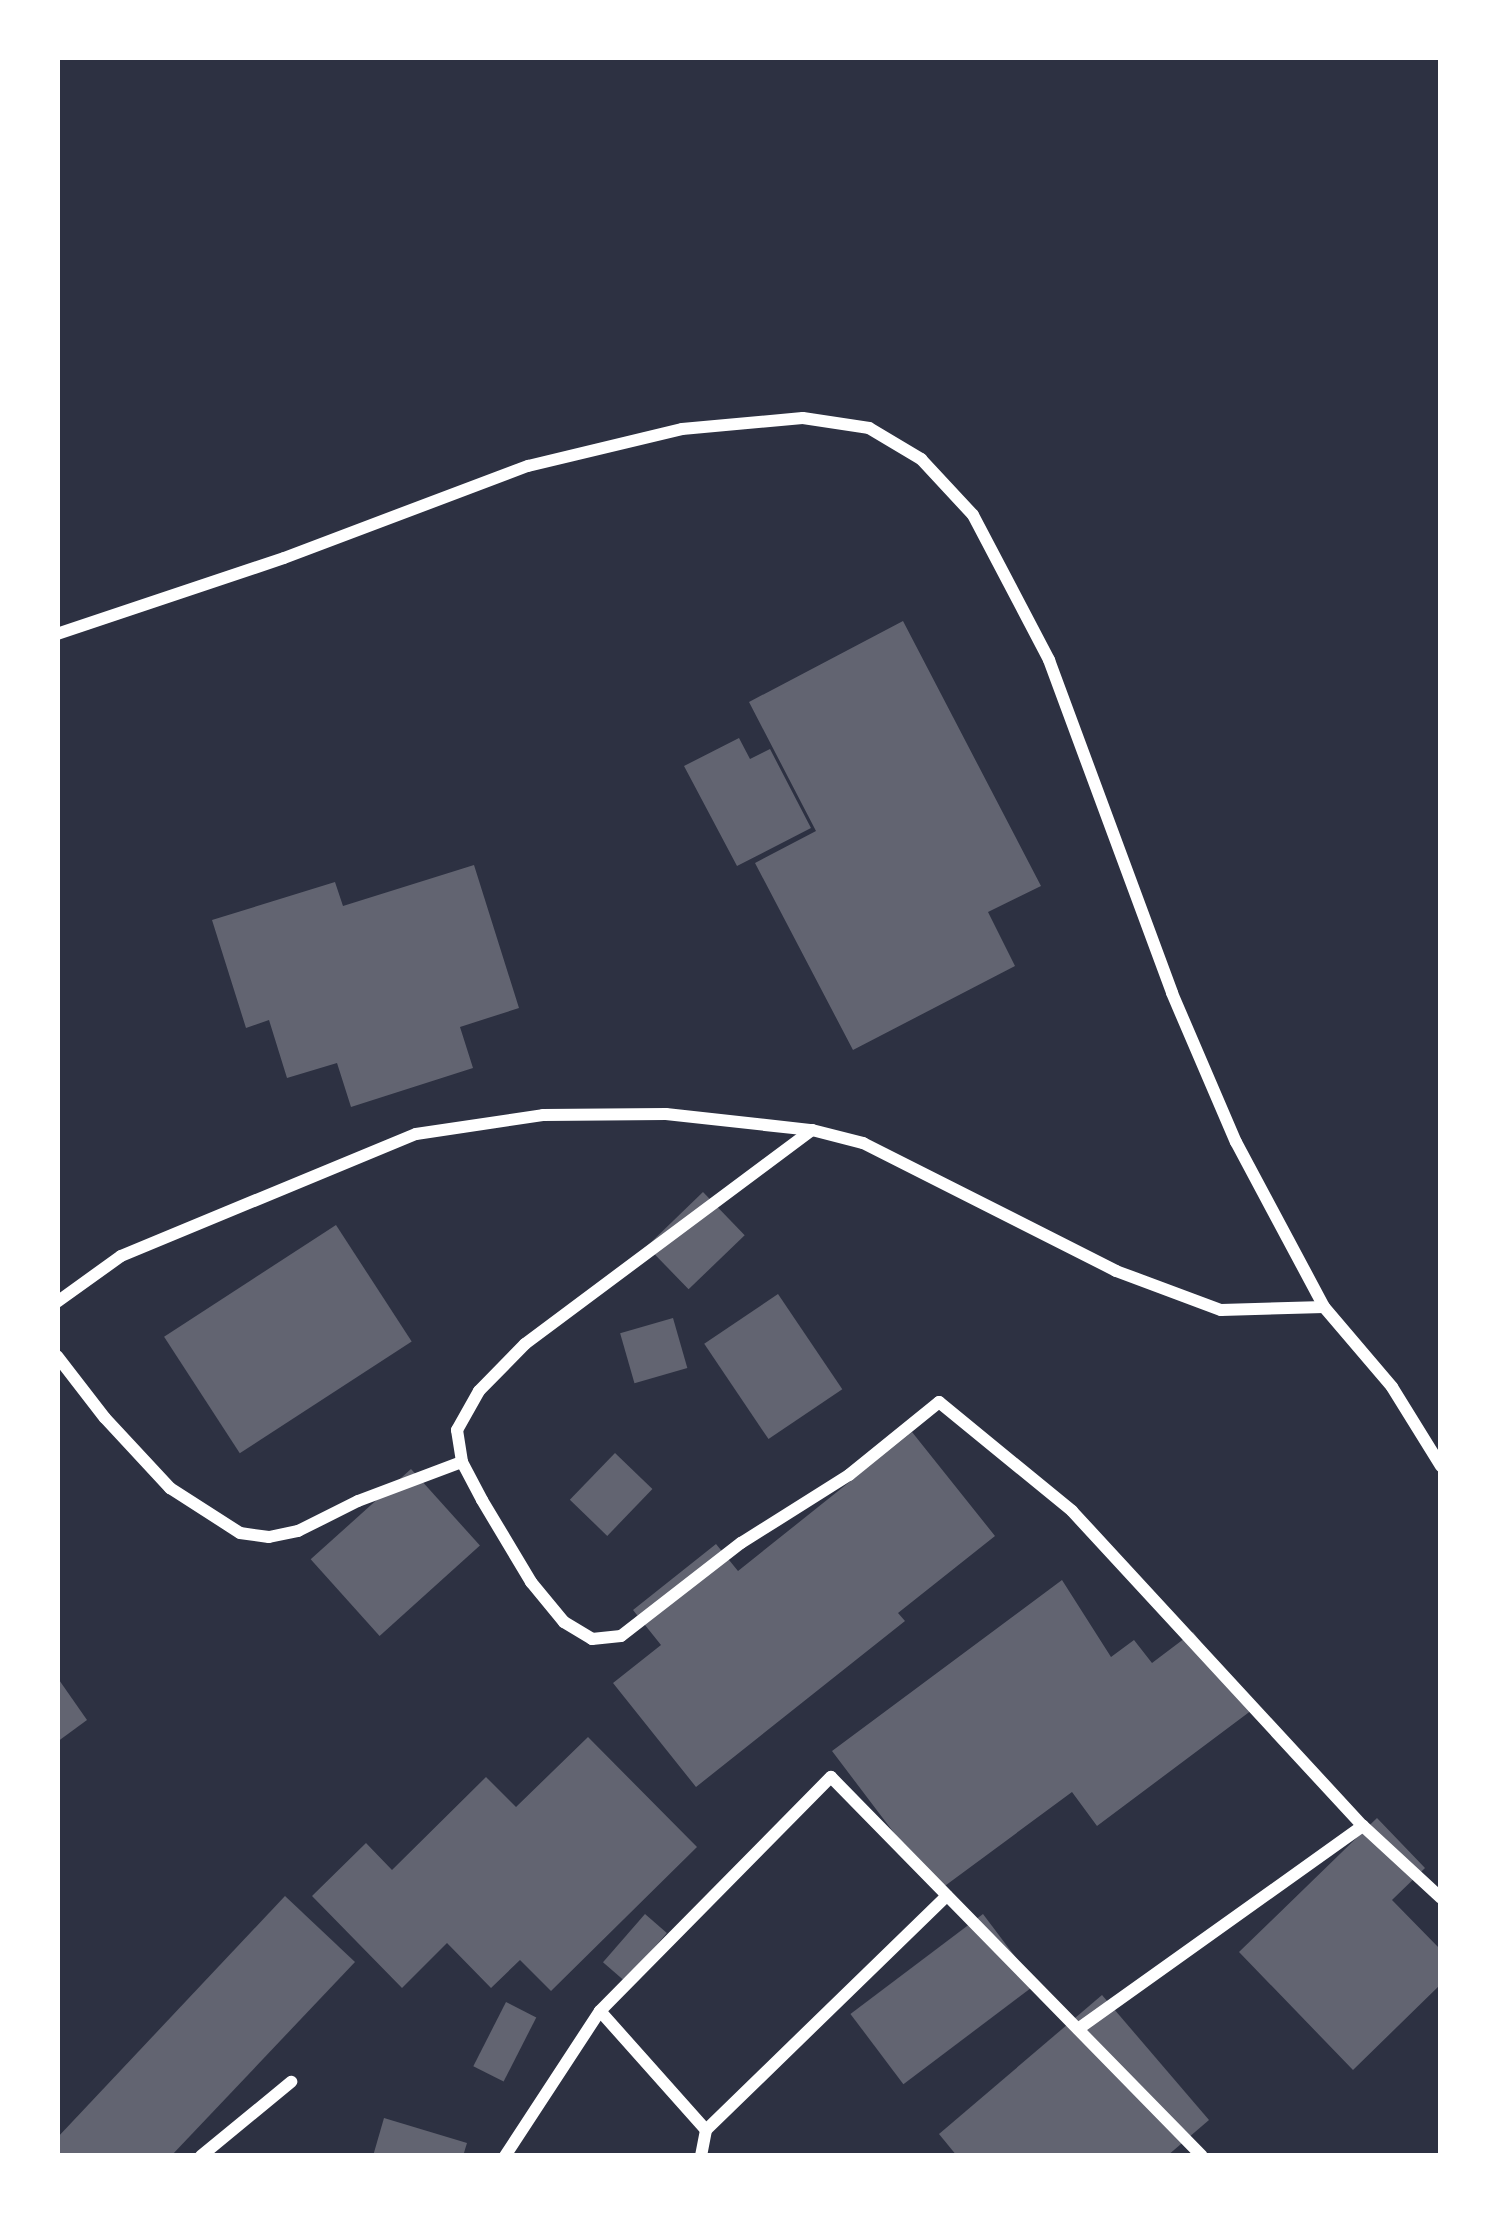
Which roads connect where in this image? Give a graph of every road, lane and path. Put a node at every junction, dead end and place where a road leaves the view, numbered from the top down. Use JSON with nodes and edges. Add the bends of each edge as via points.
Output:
{"nodes":[{"id":1,"x":57,"y":634,"type":"edge"},
{"id":2,"x":812,"y":1130,"type":"junction"},
{"id":3,"x":57,"y":1302,"type":"edge"},
{"id":4,"x":1324,"y":1307,"type":"junction"},
{"id":5,"x":57,"y":1356,"type":"edge"},
{"id":6,"x":462,"y":1462,"type":"junction"},
{"id":7,"x":1441,"y":1466,"type":"edge"},
{"id":8,"x":1363,"y":1826,"type":"junction"},
{"id":9,"x":947,"y":1896,"type":"junction"},
{"id":10,"x":1441,"y":1898,"type":"edge"},
{"id":11,"x":600,"y":2011,"type":"junction"},
{"id":12,"x":1078,"y":2029,"type":"junction"},
{"id":13,"x":291,"y":2082,"type":"dead end"},
{"id":14,"x":706,"y":2130,"type":"junction"},
{"id":15,"x":201,"y":2156,"type":"edge"},
{"id":16,"x":505,"y":2156,"type":"edge"},
{"id":17,"x":701,"y":2156,"type":"edge"},
{"id":18,"x":1202,"y":2156,"type":"edge"}],
"edges":[{"from":1,"to":4,"type":"street","via":[[528,466],[682,429],[803,418],[869,428],[920,459],[973,515],[1038,640],[1227,1121]]},
{"from":2,"to":3,"type":"street","via":[[666,1114],[543,1115],[416,1133],[121,1256]]},
{"from":2,"to":4,"type":"street","via":[[863,1143],[1116,1270],[1221,1310]]},
{"from":2,"to":6,"type":"street","via":[[525,1344],[479,1391],[457,1430]]},
{"from":4,"to":7,"type":"street","via":[[1392,1387]]},
{"from":5,"to":6,"type":"street","via":[[170,1488],[240,1533],[298,1531]]},
{"from":6,"to":8,"type":"street","via":[[563,1622],[592,1639],[621,1636],[939,1402],[1072,1511]]},
{"from":8,"to":10,"type":"street"},
{"from":8,"to":12,"type":"street"},
{"from":9,"to":11,"type":"street","via":[[831,1777]]},
{"from":9,"to":12,"type":"street"},
{"from":9,"to":14,"type":"street"},
{"from":11,"to":14,"type":"street"},
{"from":11,"to":16,"type":"street"},
{"from":12,"to":18,"type":"street"},
{"from":13,"to":15,"type":"street"},
{"from":14,"to":17,"type":"street"}]}
